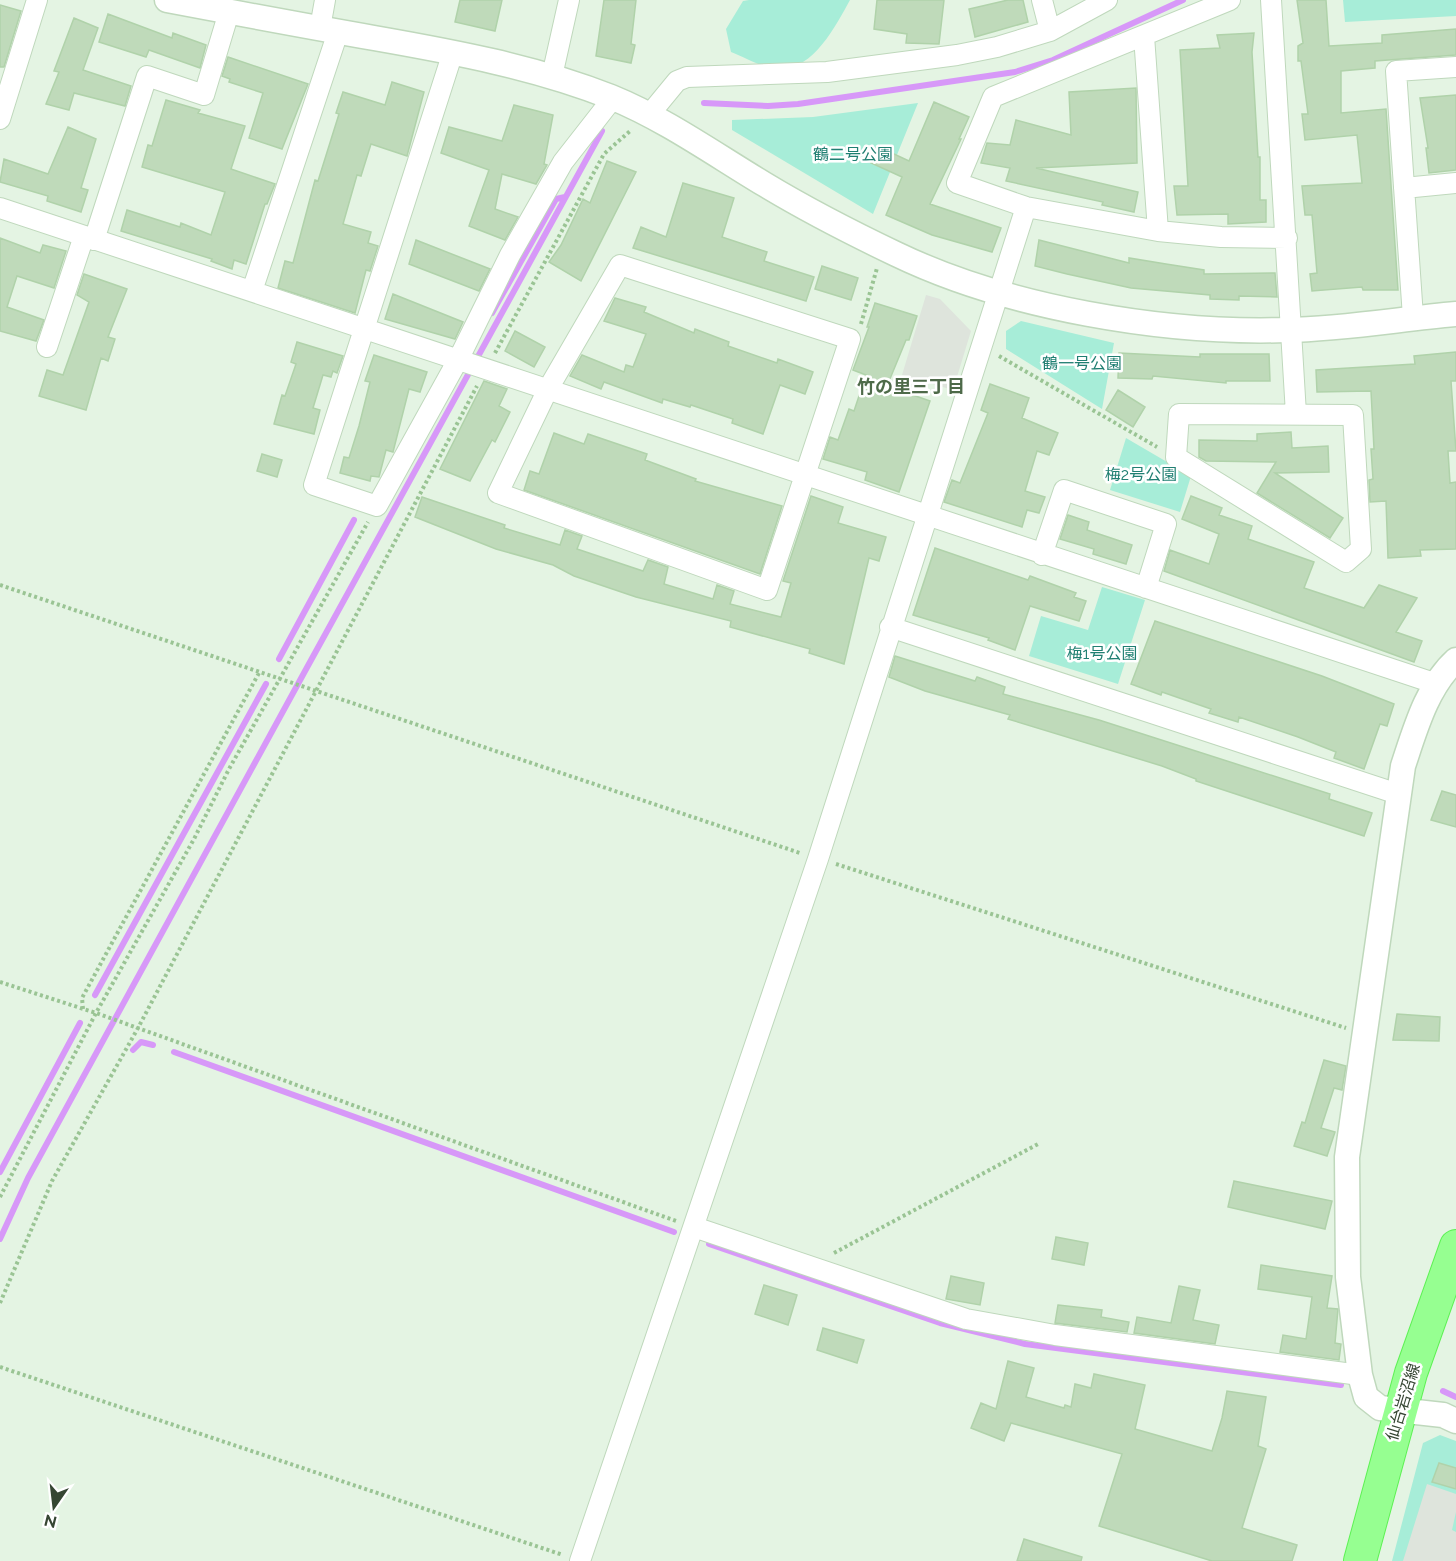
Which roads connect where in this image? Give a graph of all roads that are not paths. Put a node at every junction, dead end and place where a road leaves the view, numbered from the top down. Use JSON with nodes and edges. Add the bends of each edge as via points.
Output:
{"nodes":[{"id":1,"x":37,"y":0,"type":"edge"},
{"id":2,"x":167,"y":0,"type":"edge"},
{"id":3,"x":325,"y":0,"type":"edge"},
{"id":4,"x":570,"y":0,"type":"edge"},
{"id":5,"x":1042,"y":0,"type":"edge"},
{"id":6,"x":1107,"y":0,"type":"edge"},
{"id":7,"x":1230,"y":0,"type":"edge"},
{"id":8,"x":1271,"y":0,"type":"edge"},
{"id":9,"x":229,"y":12,"type":"junction"},
{"id":10,"x":329,"y":30,"type":"junction"},
{"id":11,"x":1050,"y":31,"type":"junction"},
{"id":12,"x":1144,"y":36,"type":"junction"},
{"id":13,"x":453,"y":52,"type":"junction"},
{"id":14,"x":1456,"y":67,"type":"edge"},
{"id":15,"x":552,"y":76,"type":"junction"},
{"id":16,"x":613,"y":98,"type":"junction"},
{"id":17,"x":649,"y":115,"type":"junction"},
{"id":18,"x":0,"y":119,"type":"edge"},
{"id":19,"x":1456,"y":183,"type":"edge"},
{"id":20,"x":1404,"y":188,"type":"junction"},
{"id":21,"x":1026,"y":207,"type":"junction"},
{"id":22,"x":0,"y":208,"type":"edge"},
{"id":23,"x":1158,"y":231,"type":"junction"},
{"id":24,"x":89,"y":238,"type":"junction"},
{"id":25,"x":1287,"y":238,"type":"junction"},
{"id":26,"x":252,"y":291,"type":"junction"},
{"id":27,"x":1001,"y":292,"type":"junction"},
{"id":28,"x":1456,"y":314,"type":"edge"},
{"id":29,"x":1413,"y":317,"type":"junction"},
{"id":30,"x":364,"y":328,"type":"junction"},
{"id":31,"x":1292,"y":330,"type":"junction"},
{"id":32,"x":47,"y":347,"type":"dead end"},
{"id":33,"x":472,"y":363,"type":"junction"},
{"id":34,"x":548,"y":389,"type":"junction"},
{"id":35,"x":1296,"y":414,"type":"junction"},
{"id":36,"x":804,"y":476,"type":"junction"},
{"id":37,"x":927,"y":516,"type":"junction"},
{"id":38,"x":1042,"y":555,"type":"junction"},
{"id":39,"x":1146,"y":588,"type":"junction"},
{"id":40,"x":890,"y":627,"type":"junction"},
{"id":41,"x":1456,"y":660,"type":"edge"},
{"id":42,"x":1437,"y":684,"type":"junction"},
{"id":43,"x":1398,"y":794,"type":"junction"},
{"id":44,"x":694,"y":1227,"type":"junction"},
{"id":45,"x":1456,"y":1246,"type":"edge"},
{"id":46,"x":1360,"y":1375,"type":"junction"},
{"id":47,"x":1400,"y":1410,"type":"junction"},
{"id":48,"x":1456,"y":1421,"type":"edge"},
{"id":49,"x":580,"y":1561,"type":"edge"},
{"id":50,"x":1360,"y":1561,"type":"edge"}],
"edges":[{"from":1,"to":18,"type":"street"},
{"from":2,"to":9,"type":"street"},
{"from":3,"to":10,"type":"street"},
{"from":4,"to":15,"type":"street"},
{"from":5,"to":11,"type":"street"},
{"from":6,"to":11,"type":"street"},
{"from":7,"to":12,"type":"street"},
{"from":8,"to":25,"type":"street"},
{"from":9,"to":10,"type":"street"},
{"from":9,"to":24,"type":"street","via":[[204,95],[147,76]]},
{"from":10,"to":13,"type":"street"},
{"from":10,"to":26,"type":"street"},
{"from":11,"to":17,"type":"street","via":[[977,51],[827,72],[687,77],[677,81]]},
{"from":12,"to":21,"type":"street","via":[[993,97],[957,183]]},
{"from":12,"to":23,"type":"street"},
{"from":13,"to":15,"type":"street"},
{"from":13,"to":30,"type":"street"},
{"from":14,"to":20,"type":"street","via":[[1396,71]]},
{"from":15,"to":16,"type":"street"},
{"from":16,"to":17,"type":"street"},
{"from":16,"to":33,"type":"street","via":[[563,162],[510,255]]},
{"from":17,"to":27,"type":"street","via":[[766,185],[883,248],[944,274]]},
{"from":19,"to":20,"type":"street"},
{"from":20,"to":29,"type":"street"},
{"from":21,"to":23,"type":"street"},
{"from":21,"to":27,"type":"street"},
{"from":22,"to":24,"type":"street"},
{"from":23,"to":25,"type":"street"},
{"from":24,"to":26,"type":"street"},
{"from":24,"to":32,"type":"street"},
{"from":25,"to":31,"type":"street"},
{"from":26,"to":30,"type":"street"},
{"from":27,"to":31,"type":"street","via":[[1090,314],[1155,324]]},
{"from":27,"to":37,"type":"street"},
{"from":28,"to":29,"type":"street"},
{"from":29,"to":31,"type":"street"},
{"from":30,"to":33,"type":"street"},
{"from":30,"to":33,"type":"street","via":[[314,485],[377,506]]},
{"from":31,"to":35,"type":"street"},
{"from":33,"to":34,"type":"street"},
{"from":34,"to":36,"type":"street"},
{"from":34,"to":36,"type":"street","via":[[498,493],[767,590]]},
{"from":34,"to":36,"type":"street","via":[[620,265],[850,339]]},
{"from":35,"to":35,"type":"street","via":[[1353,415],[1361,549],[1346,562],[1176,457],[1179,414]]},
{"from":36,"to":37,"type":"street"},
{"from":37,"to":38,"type":"street"},
{"from":37,"to":40,"type":"street"},
{"from":38,"to":39,"type":"street"},
{"from":38,"to":39,"type":"street","via":[[1064,490],[1166,524]]},
{"from":39,"to":42,"type":"street"},
{"from":40,"to":43,"type":"street"},
{"from":40,"to":44,"type":"street","via":[[818,859]]},
{"from":41,"to":42,"type":"street"},
{"from":42,"to":43,"type":"street","via":[[1416,727]]},
{"from":43,"to":46,"type":"street","via":[[1347,1157],[1348,1277]]},
{"from":44,"to":46,"type":"street","via":[[966,1319],[1007,1328]]},
{"from":44,"to":49,"type":"street"},
{"from":45,"to":47,"type":"main road","name":"仙台岩沼線"},
{"from":46,"to":47,"type":"street","via":[[1366,1397],[1380,1408]]},
{"from":47,"to":48,"type":"street","via":[[1443,1415]]},
{"from":47,"to":50,"type":"main road","name":"仙台岩沼線"}]}
